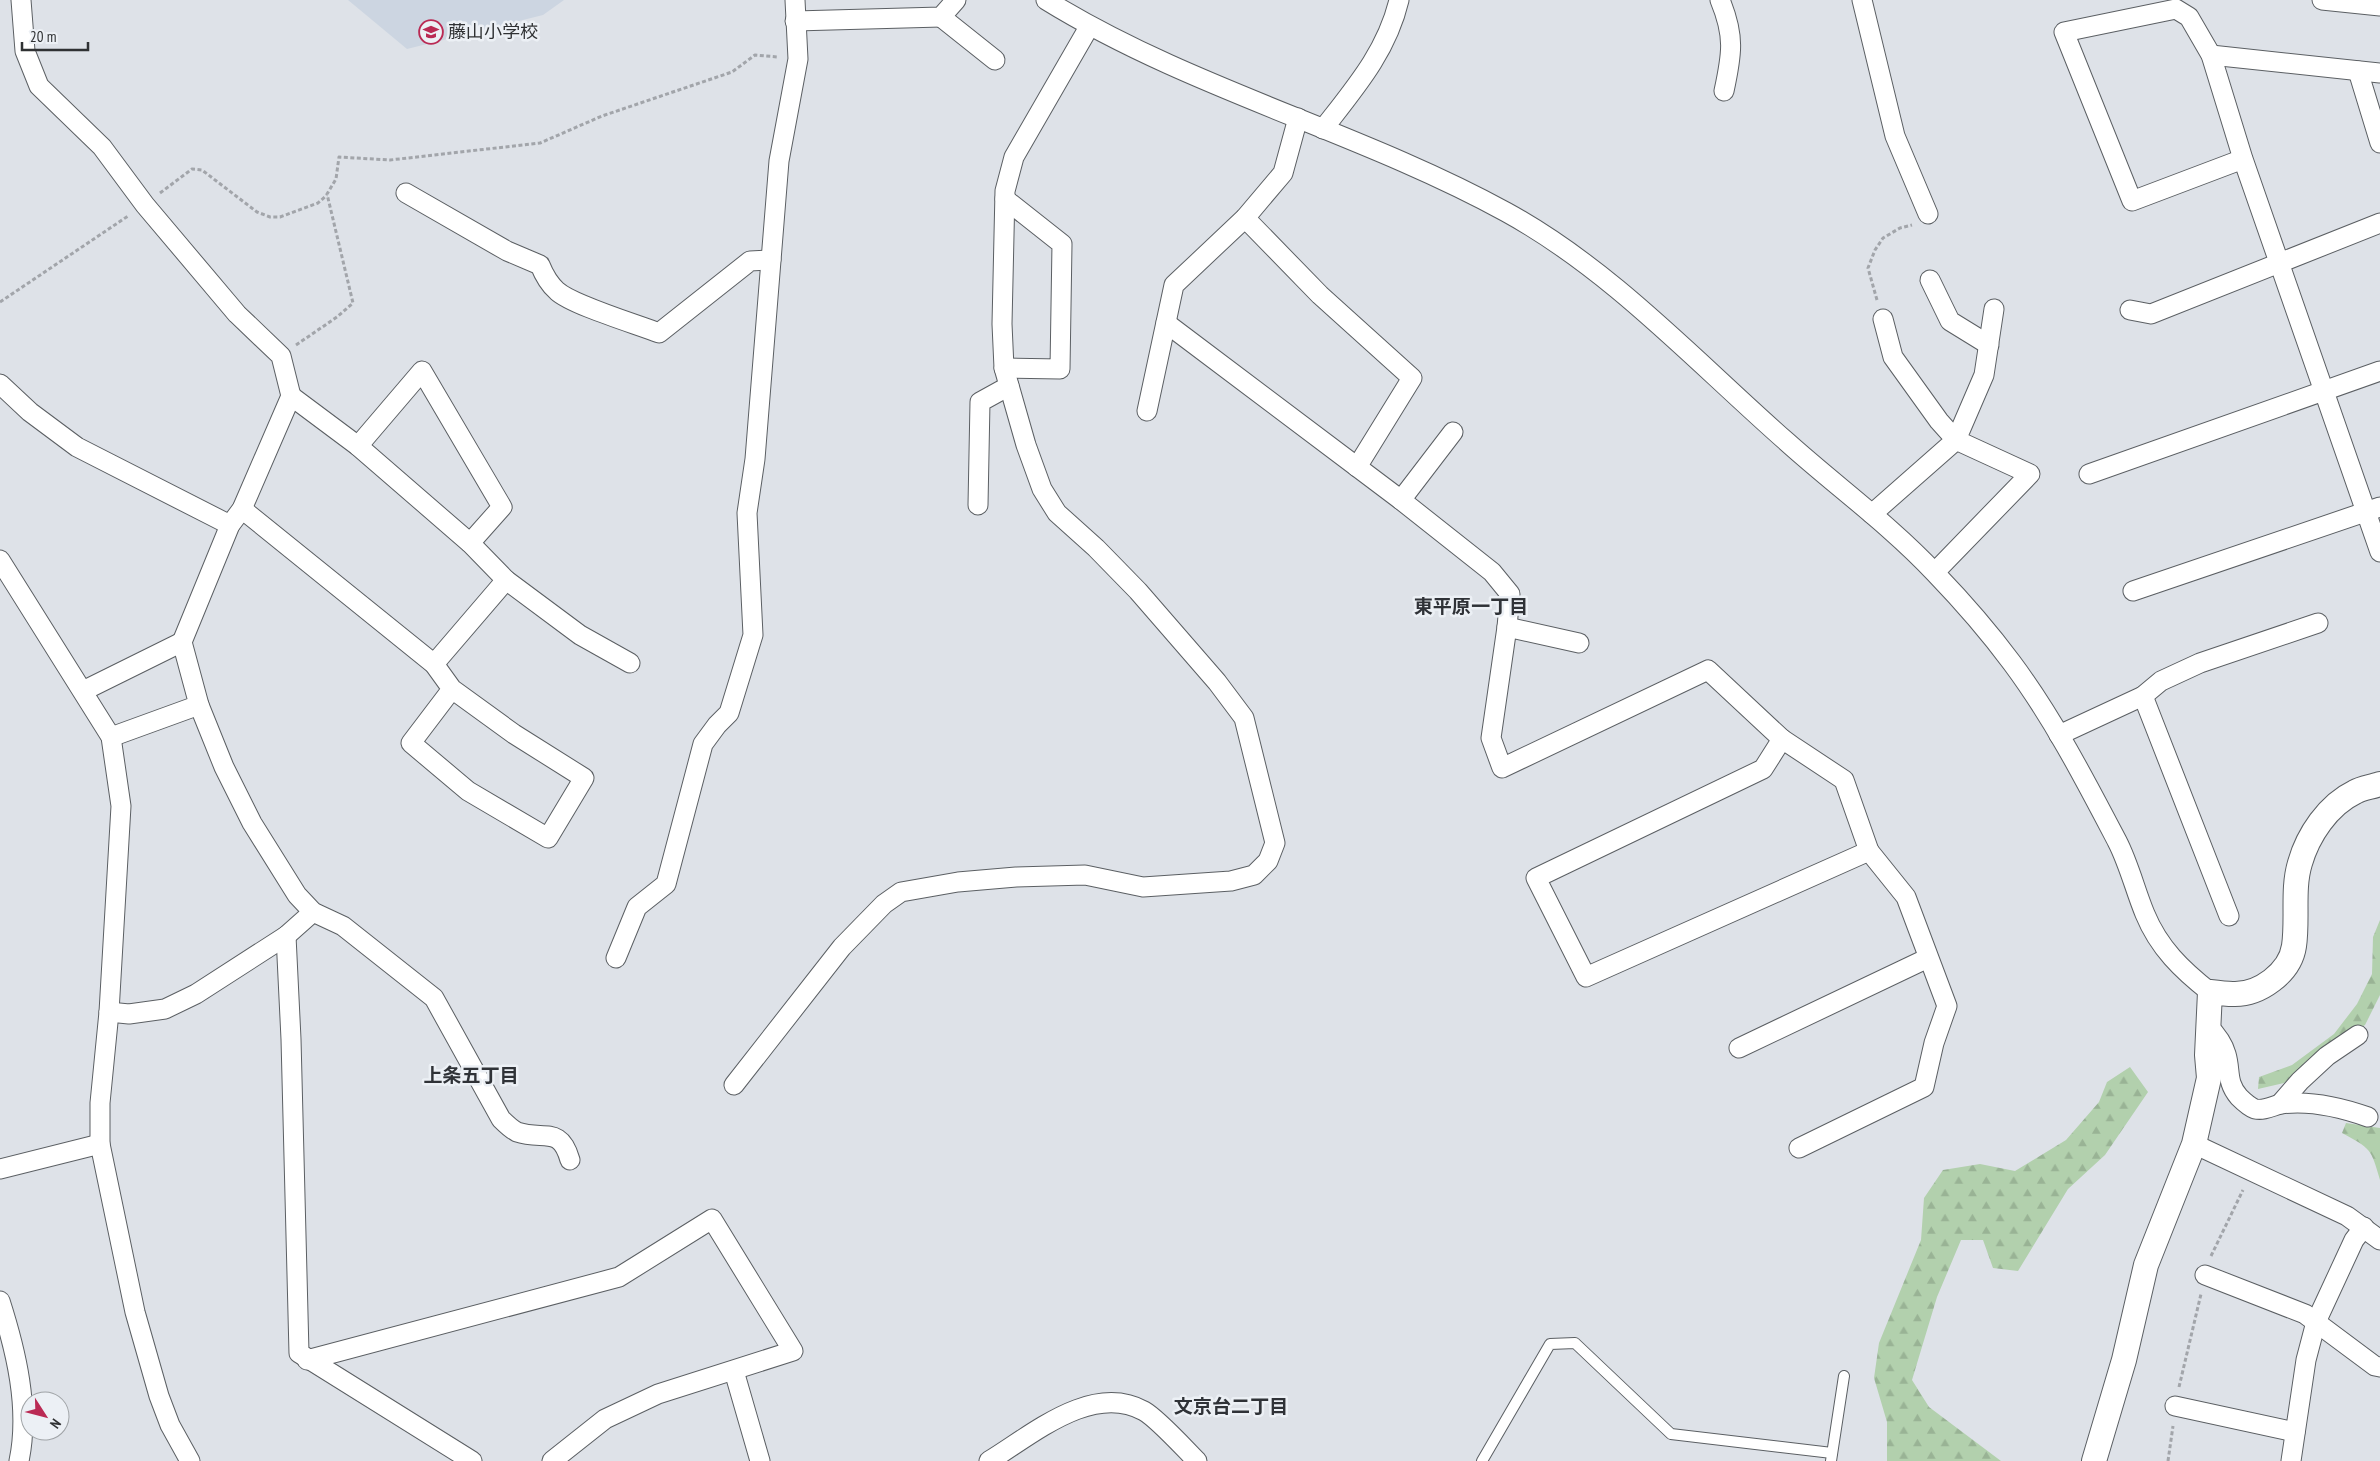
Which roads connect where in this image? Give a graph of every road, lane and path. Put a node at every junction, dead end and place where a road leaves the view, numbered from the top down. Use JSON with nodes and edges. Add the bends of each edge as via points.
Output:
{"nodes":[{"id":1,"x":21,"y":0,"type":"edge"},
{"id":2,"x":794,"y":0,"type":"edge"},
{"id":3,"x":956,"y":0,"type":"edge"},
{"id":4,"x":1046,"y":0,"type":"edge"},
{"id":5,"x":1399,"y":0,"type":"edge"},
{"id":6,"x":1720,"y":0,"type":"edge"},
{"id":7,"x":1862,"y":0,"type":"edge"},
{"id":8,"x":2322,"y":0,"type":"edge"},
{"id":9,"x":2380,"y":6,"type":"edge"},
{"id":10,"x":940,"y":17,"type":"junction"},
{"id":11,"x":795,"y":21,"type":"junction"},
{"id":12,"x":1089,"y":26,"type":"junction"},
{"id":13,"x":2211,"y":55,"type":"junction"},
{"id":14,"x":798,"y":59,"type":"junction"},
{"id":15,"x":996,"y":60,"type":"dead end"},
{"id":16,"x":2358,"y":71,"type":"junction"},
{"id":17,"x":2380,"y":73,"type":"edge"},
{"id":18,"x":1724,"y":91,"type":"dead end"},
{"id":19,"x":1298,"y":118,"type":"junction"},
{"id":20,"x":1324,"y":129,"type":"junction"},
{"id":21,"x":2380,"y":143,"type":"edge"},
{"id":22,"x":2243,"y":159,"type":"junction"},
{"id":23,"x":406,"y":192,"type":"dead end"},
{"id":24,"x":1005,"y":199,"type":"junction"},
{"id":25,"x":1928,"y":214,"type":"joint"},
{"id":26,"x":1245,"y":218,"type":"junction"},
{"id":27,"x":2380,"y":223,"type":"edge"},
{"id":28,"x":771,"y":260,"type":"junction"},
{"id":29,"x":2279,"y":263,"type":"junction"},
{"id":30,"x":1930,"y":280,"type":"dead end"},
{"id":31,"x":1994,"y":310,"type":"dead end"},
{"id":32,"x":2130,"y":310,"type":"dead end"},
{"id":33,"x":1883,"y":319,"type":"joint"},
{"id":34,"x":1166,"y":323,"type":"junction"},
{"id":35,"x":1988,"y":345,"type":"junction"},
{"id":36,"x":281,"y":356,"type":"junction"},
{"id":37,"x":2380,"y":371,"type":"edge"},
{"id":38,"x":1006,"y":377,"type":"junction"},
{"id":39,"x":0,"y":384,"type":"edge"},
{"id":40,"x":2324,"y":392,"type":"junction"},
{"id":41,"x":291,"y":396,"type":"junction"},
{"id":42,"x":1147,"y":411,"type":"dead end"},
{"id":43,"x":1453,"y":432,"type":"dead end"},
{"id":44,"x":1956,"y":440,"type":"junction"},
{"id":45,"x":358,"y":446,"type":"junction"},
{"id":46,"x":1357,"y":467,"type":"junction"},
{"id":47,"x":2088,"y":474,"type":"dead end"},
{"id":48,"x":1401,"y":500,"type":"junction"},
{"id":49,"x":978,"y":505,"type":"dead end"},
{"id":50,"x":242,"y":509,"type":"junction"},
{"id":51,"x":2373,"y":510,"type":"edge"},
{"id":52,"x":1872,"y":514,"type":"junction"},
{"id":53,"x":230,"y":526,"type":"junction"},
{"id":54,"x":470,"y":543,"type":"junction"},
{"id":55,"x":2380,"y":552,"type":"edge"},
{"id":56,"x":0,"y":560,"type":"edge"},
{"id":57,"x":1935,"y":572,"type":"junction"},
{"id":58,"x":506,"y":580,"type":"junction"},
{"id":59,"x":6,"y":582,"type":"edge"},
{"id":60,"x":2133,"y":591,"type":"dead end"},
{"id":61,"x":2318,"y":623,"type":"dead end"},
{"id":62,"x":1507,"y":627,"type":"junction"},
{"id":63,"x":182,"y":642,"type":"junction"},
{"id":64,"x":1579,"y":643,"type":"dead end"},
{"id":65,"x":630,"y":663,"type":"dead end"},
{"id":66,"x":434,"y":664,"type":"junction"},
{"id":67,"x":452,"y":689,"type":"junction"},
{"id":68,"x":83,"y":691,"type":"junction"},
{"id":69,"x":2143,"y":696,"type":"junction"},
{"id":70,"x":200,"y":705,"type":"junction"},
{"id":71,"x":2059,"y":735,"type":"junction"},
{"id":72,"x":111,"y":737,"type":"junction"},
{"id":73,"x":1782,"y":739,"type":"junction"},
{"id":74,"x":2380,"y":784,"type":"edge"},
{"id":75,"x":1869,"y":852,"type":"junction"},
{"id":76,"x":313,"y":912,"type":"junction"},
{"id":77,"x":2229,"y":916,"type":"dead end"},
{"id":78,"x":286,"y":936,"type":"junction"},
{"id":79,"x":616,"y":958,"type":"dead end"},
{"id":80,"x":1928,"y":958,"type":"junction"},
{"id":81,"x":2210,"y":992,"type":"junction"},
{"id":82,"x":109,"y":1012,"type":"junction"},
{"id":83,"x":2207,"y":1025,"type":"junction"},
{"id":84,"x":2358,"y":1034,"type":"dead end"},
{"id":85,"x":1738,"y":1048,"type":"dead end"},
{"id":86,"x":734,"y":1085,"type":"dead end"},
{"id":87,"x":2280,"y":1104,"type":"junction"},
{"id":88,"x":2368,"y":1117,"type":"dead end"},
{"id":89,"x":100,"y":1144,"type":"junction"},
{"id":90,"x":2194,"y":1144,"type":"junction"},
{"id":91,"x":1799,"y":1148,"type":"dead end"},
{"id":92,"x":570,"y":1160,"type":"dead end"},
{"id":93,"x":0,"y":1169,"type":"edge"},
{"id":94,"x":2252,"y":1171,"type":"junction"},
{"id":95,"x":2364,"y":1227,"type":"junction"},
{"id":96,"x":2380,"y":1240,"type":"edge"},
{"id":97,"x":2205,"y":1275,"type":"junction"},
{"id":98,"x":0,"y":1301,"type":"edge"},
{"id":99,"x":2316,"y":1322,"type":"junction"},
{"id":100,"x":307,"y":1360,"type":"junction"},
{"id":101,"x":2380,"y":1367,"type":"edge"},
{"id":102,"x":734,"y":1371,"type":"junction"},
{"id":103,"x":1844,"y":1376,"type":"dead end"},
{"id":104,"x":2175,"y":1406,"type":"junction"},
{"id":105,"x":2295,"y":1432,"type":"junction"},
{"id":106,"x":1832,"y":1457,"type":"edge"},
{"id":107,"x":19,"y":1461,"type":"edge"},
{"id":108,"x":190,"y":1461,"type":"edge"},
{"id":109,"x":472,"y":1461,"type":"edge"},
{"id":110,"x":552,"y":1461,"type":"edge"},
{"id":111,"x":760,"y":1461,"type":"edge"},
{"id":112,"x":989,"y":1461,"type":"edge"},
{"id":113,"x":1197,"y":1461,"type":"edge"},
{"id":114,"x":1482,"y":1461,"type":"edge"},
{"id":115,"x":2094,"y":1461,"type":"edge"},
{"id":116,"x":2168,"y":1461,"type":"edge"},
{"id":117,"x":2291,"y":1461,"type":"edge"}],
"edges":[{"from":1,"to":36,"type":"street","via":[[25,51],[39,86],[102,147],[145,205],[237,314]]},
{"from":2,"to":11,"type":"street"},
{"from":3,"to":10,"type":"street"},
{"from":4,"to":12,"type":"street"},
{"from":5,"to":20,"type":"street","via":[[1385,41],[1371,66]]},
{"from":6,"to":18,"type":"street","via":[[1730,24],[1730,64]]},
{"from":7,"to":25,"type":"street","via":[[1895,136]]},
{"from":8,"to":9,"type":"street"},
{"from":10,"to":11,"type":"street"},
{"from":10,"to":15,"type":"street"},
{"from":11,"to":14,"type":"street"},
{"from":12,"to":19,"type":"street"},
{"from":12,"to":24,"type":"street","via":[[1014,157]]},
{"from":13,"to":16,"type":"street"},
{"from":13,"to":22,"type":"street"},
{"from":13,"to":22,"type":"street","via":[[2189,17],[2176,9],[2064,32],[2132,201]]},
{"from":14,"to":28,"type":"street","via":[[779,161]]},
{"from":14,"to":36,"type":"path","via":[[754,55],[732,72],[602,116],[540,143],[390,160],[339,157],[336,179],[327,194],[353,303]]},
{"from":16,"to":17,"type":"street"},
{"from":16,"to":21,"type":"street"},
{"from":19,"to":20,"type":"street"},
{"from":19,"to":26,"type":"street","via":[[1283,173]]},
{"from":20,"to":52,"type":"street","via":[[1432,174],[1509,213],[1580,259]]},
{"from":22,"to":29,"type":"street"},
{"from":23,"to":28,"type":"street","via":[[507,251],[540,265],[558,293],[659,333],[750,260]]},
{"from":24,"to":38,"type":"street","via":[[1002,324]]},
{"from":24,"to":38,"type":"street","via":[[1062,244],[1060,369]]},
{"from":25,"to":33,"type":"path","via":[[1920,223],[1900,228],[1883,238],[1875,250],[1868,268]]},
{"from":26,"to":34,"type":"street","via":[[1174,285]]},
{"from":26,"to":46,"type":"street","via":[[1320,295],[1412,378]]},
{"from":27,"to":29,"type":"street"},
{"from":28,"to":79,"type":"street","via":[[756,459],[747,513],[754,635],[729,713],[703,744],[666,884],[637,908]]},
{"from":29,"to":32,"type":"street","via":[[2151,314]]},
{"from":29,"to":40,"type":"street"},
{"from":30,"to":35,"type":"street","via":[[1950,321]]},
{"from":31,"to":35,"type":"street"},
{"from":33,"to":44,"type":"street","via":[[1893,357]]},
{"from":34,"to":42,"type":"street"},
{"from":34,"to":46,"type":"street"},
{"from":35,"to":44,"type":"street","via":[[1984,374]]},
{"from":36,"to":41,"type":"street"},
{"from":37,"to":40,"type":"street"},
{"from":38,"to":49,"type":"street","via":[[980,402]]},
{"from":38,"to":86,"type":"street","via":[[1042,489],[1057,513],[1138,591],[1244,718],[1275,843],[1268,861],[1254,875],[1231,881],[1143,887],[1085,875],[1016,877],[900,892],[842,947]]},
{"from":39,"to":53,"type":"street","via":[[30,412],[77,447]]},
{"from":40,"to":47,"type":"street"},
{"from":40,"to":51,"type":"street"},
{"from":41,"to":45,"type":"street"},
{"from":41,"to":50,"type":"street"},
{"from":43,"to":48,"type":"street"},
{"from":44,"to":52,"type":"street"},
{"from":44,"to":57,"type":"street","via":[[2030,474]]},
{"from":45,"to":54,"type":"street"},
{"from":45,"to":54,"type":"street","via":[[422,371],[502,507]]},
{"from":46,"to":48,"type":"street"},
{"from":48,"to":62,"type":"street","via":[[1492,572],[1510,594]]},
{"from":50,"to":53,"type":"street"},
{"from":50,"to":66,"type":"street"},
{"from":51,"to":55,"type":"street"},
{"from":51,"to":60,"type":"street"},
{"from":52,"to":57,"type":"street"},
{"from":53,"to":63,"type":"street"},
{"from":54,"to":58,"type":"street"},
{"from":56,"to":59,"type":"street"},
{"from":57,"to":71,"type":"street","via":[[2012,663]]},
{"from":58,"to":65,"type":"street","via":[[580,635]]},
{"from":58,"to":66,"type":"street"},
{"from":59,"to":68,"type":"street"},
{"from":61,"to":69,"type":"street","via":[[2200,663],[2161,681]]},
{"from":62,"to":64,"type":"street"},
{"from":62,"to":73,"type":"street","via":[[1491,738],[1502,768],[1708,670]]},
{"from":63,"to":68,"type":"street"},
{"from":63,"to":70,"type":"street"},
{"from":66,"to":67,"type":"street"},
{"from":67,"to":67,"type":"street","via":[[514,734],[584,778],[548,838],[468,792],[411,743]]},
{"from":68,"to":72,"type":"street"},
{"from":69,"to":71,"type":"street"},
{"from":69,"to":77,"type":"street"},
{"from":70,"to":72,"type":"street"},
{"from":70,"to":76,"type":"street","via":[[224,767],[252,822],[297,895]]},
{"from":71,"to":81,"type":"street","via":[[2120,846],[2147,918],[2165,951],[2184,972]]},
{"from":72,"to":82,"type":"street","via":[[121,806]]},
{"from":73,"to":75,"type":"street","via":[[1844,780]]},
{"from":73,"to":75,"type":"street","via":[[1762,769],[1536,878],[1586,977]]},
{"from":74,"to":81,"type":"street","via":[[2354,792],[2335,806],[2320,821],[2306,844],[2299,864],[2294,948],[2286,966],[2272,981],[2251,992]]},
{"from":75,"to":80,"type":"street","via":[[1906,897]]},
{"from":76,"to":78,"type":"street"},
{"from":76,"to":92,"type":"street","via":[[343,926],[434,998],[501,1120],[514,1131],[560,1140],[566,1145]]},
{"from":78,"to":82,"type":"street","via":[[196,994],[165,1009],[129,1014]]},
{"from":78,"to":100,"type":"street","via":[[299,1353]]},
{"from":80,"to":85,"type":"street"},
{"from":80,"to":91,"type":"street","via":[[1947,1006],[1924,1087]]},
{"from":81,"to":83,"type":"street"},
{"from":82,"to":89,"type":"street","via":[[100,1104]]},
{"from":83,"to":87,"type":"street","via":[[2217,1035],[2226,1054],[2230,1083],[2240,1098],[2253,1108],[2264,1110]]},
{"from":83,"to":90,"type":"street","via":[[2209,1078]]},
{"from":84,"to":87,"type":"street","via":[[2320,1062]]},
{"from":87,"to":88,"type":"street","via":[[2338,1106]]},
{"from":89,"to":93,"type":"street"},
{"from":89,"to":108,"type":"street","via":[[138,1322],[170,1425]]},
{"from":90,"to":94,"type":"street"},
{"from":90,"to":115,"type":"street","via":[[2146,1265],[2124,1360]]},
{"from":94,"to":95,"type":"street"},
{"from":94,"to":97,"type":"path","via":[[2211,1255]]},
{"from":95,"to":96,"type":"street"},
{"from":95,"to":99,"type":"street","via":[[2354,1240]]},
{"from":97,"to":99,"type":"street","via":[[2305,1314]]},
{"from":97,"to":104,"type":"path"},
{"from":98,"to":107,"type":"street","via":[[12,1337],[24,1412]]},
{"from":99,"to":101,"type":"street"},
{"from":99,"to":105,"type":"street","via":[[2306,1360]]},
{"from":100,"to":102,"type":"street","via":[[619,1277],[712,1219],[793,1351]]},
{"from":100,"to":109,"type":"street"},
{"from":102,"to":110,"type":"street","via":[[658,1394],[605,1419]]},
{"from":102,"to":111,"type":"street"},
{"from":103,"to":106,"type":"lane"},
{"from":104,"to":105,"type":"street"},
{"from":104,"to":116,"type":"path"},
{"from":105,"to":117,"type":"street"},
{"from":106,"to":114,"type":"lane","via":[[1671,1434],[1574,1343],[1550,1344]]},
{"from":112,"to":113,"type":"street","via":[[1073,1409],[1099,1402],[1123,1402],[1146,1412]]}]}
